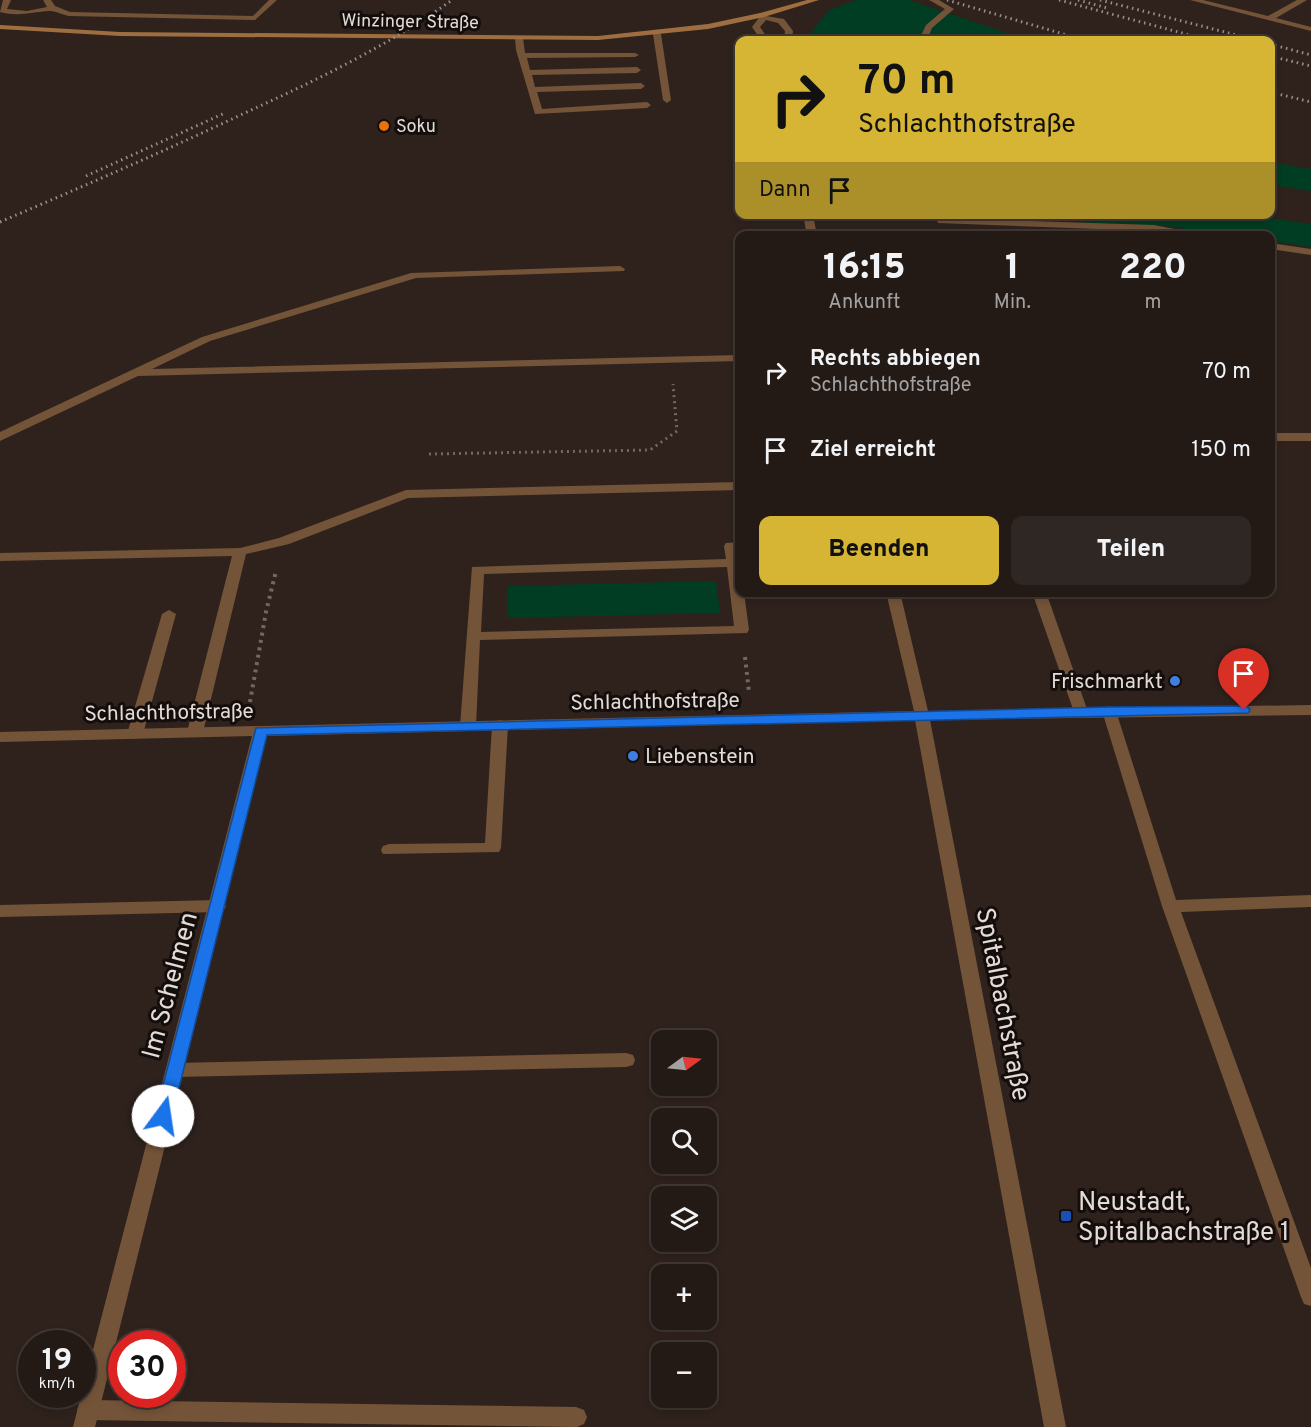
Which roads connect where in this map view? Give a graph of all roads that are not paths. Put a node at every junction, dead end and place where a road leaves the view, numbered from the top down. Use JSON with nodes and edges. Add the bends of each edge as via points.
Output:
{"nodes":[{"id":1,"x":7,"y":0,"type":"edge"},
{"id":2,"x":273,"y":0,"type":"edge"},
{"id":3,"x":815,"y":0,"type":"edge"},
{"id":4,"x":933,"y":0,"type":"edge"},
{"id":5,"x":1194,"y":0,"type":"edge"},
{"id":6,"x":1302,"y":0,"type":"edge"},
{"id":7,"x":50,"y":4,"type":"edge"},
{"id":8,"x":764,"y":17,"type":"junction"},
{"id":9,"x":1269,"y":19,"type":"junction"},
{"id":10,"x":0,"y":27,"type":"edge"},
{"id":11,"x":1311,"y":29,"type":"edge"},
{"id":12,"x":120,"y":34,"type":"junction"},
{"id":13,"x":657,"y":34,"type":"junction"},
{"id":14,"x":0,"y":36,"type":"edge"},
{"id":15,"x":762,"y":36,"type":"edge"},
{"id":16,"x":788,"y":36,"type":"edge"},
{"id":17,"x":925,"y":36,"type":"edge"},
{"id":18,"x":519,"y":38,"type":"junction"},
{"id":19,"x":635,"y":55,"type":"dead end"},
{"id":20,"x":522,"y":56,"type":"junction"},
{"id":21,"x":637,"y":70,"type":"dead end"},
{"id":22,"x":528,"y":73,"type":"junction"},
{"id":23,"x":517,"y":85,"type":"dead end"},
{"id":24,"x":641,"y":86,"type":"dead end"},
{"id":25,"x":531,"y":87,"type":"junction"},
{"id":26,"x":667,"y":100,"type":"dead end"},
{"id":27,"x":647,"y":105,"type":"dead end"},
{"id":28,"x":942,"y":221,"type":"dead end"},
{"id":29,"x":1173,"y":231,"type":"edge"},
{"id":30,"x":1275,"y":247,"type":"edge"},
{"id":31,"x":1311,"y":252,"type":"edge"},
{"id":32,"x":620,"y":269,"type":"dead end"},
{"id":33,"x":735,"y":358,"type":"edge"},
{"id":34,"x":135,"y":373,"type":"junction"},
{"id":35,"x":0,"y":437,"type":"edge"},
{"id":36,"x":1275,"y":437,"type":"edge"},
{"id":37,"x":1311,"y":437,"type":"edge"},
{"id":38,"x":735,"y":486,"type":"edge"},
{"id":39,"x":735,"y":546,"type":"edge"},
{"id":40,"x":240,"y":552,"type":"junction"},
{"id":41,"x":0,"y":556,"type":"edge"},
{"id":42,"x":733,"y":563,"type":"junction"},
{"id":43,"x":735,"y":578,"type":"edge"},
{"id":44,"x":738,"y":597,"type":"edge"},
{"id":45,"x":893,"y":597,"type":"edge"},
{"id":46,"x":1041,"y":597,"type":"edge"},
{"id":47,"x":168,"y":614,"type":"dead end"},
{"id":48,"x":473,"y":636,"type":"junction"},
{"id":49,"x":1311,"y":710,"type":"edge"},
{"id":50,"x":1109,"y":711,"type":"junction"},
{"id":51,"x":1080,"y":712,"type":"junction"},
{"id":52,"x":922,"y":716,"type":"junction"},
{"id":53,"x":500,"y":725,"type":"junction"},
{"id":54,"x":468,"y":726,"type":"junction"},
{"id":55,"x":261,"y":731,"type":"junction"},
{"id":56,"x":195,"y":732,"type":"junction"},
{"id":57,"x":135,"y":734,"type":"junction"},
{"id":58,"x":0,"y":737,"type":"edge"},
{"id":59,"x":389,"y":850,"type":"dead end"},
{"id":60,"x":1311,"y":901,"type":"edge"},
{"id":61,"x":218,"y":906,"type":"junction"},
{"id":62,"x":1170,"y":906,"type":"junction"},
{"id":63,"x":0,"y":910,"type":"edge"},
{"id":64,"x":626,"y":1060,"type":"dead end"},
{"id":65,"x":175,"y":1070,"type":"junction"},
{"id":66,"x":1311,"y":1297,"type":"edge"},
{"id":67,"x":576,"y":1416,"type":"dead end"},
{"id":68,"x":86,"y":1419,"type":"edge"},
{"id":69,"x":1055,"y":1427,"type":"edge"}],
"edges":[{"from":1,"to":7,"type":"street","via":[[2,10],[15,14],[29,14]]},
{"from":2,"to":7,"type":"street","via":[[255,18],[69,14]]},
{"from":3,"to":8,"type":"street","name":"Winzinger Straße"},
{"from":4,"to":17,"type":"street","via":[[950,9],[929,27]]},
{"from":5,"to":9,"type":"street"},
{"from":6,"to":9,"type":"street"},
{"from":8,"to":13,"type":"street","name":"Winzinger Straße"},
{"from":8,"to":15,"type":"street","via":[[756,27]]},
{"from":8,"to":16,"type":"street","via":[[781,21],[789,30]]},
{"from":9,"to":11,"type":"street"},
{"from":10,"to":12,"type":"street","name":"Winzinger Straße"},
{"from":12,"to":14,"type":"street"},
{"from":12,"to":18,"type":"street","name":"Winzinger Straße"},
{"from":13,"to":18,"type":"street","name":"Winzinger Straße"},
{"from":13,"to":26,"type":"street"},
{"from":18,"to":20,"type":"street"},
{"from":19,"to":20,"type":"street"},
{"from":20,"to":22,"type":"street"},
{"from":21,"to":22,"type":"street"},
{"from":22,"to":25,"type":"street"},
{"from":23,"to":25,"type":"street"},
{"from":24,"to":25,"type":"street"},
{"from":25,"to":27,"type":"street","via":[[538,112]]},
{"from":28,"to":29,"type":"street"},
{"from":30,"to":31,"type":"street"},
{"from":32,"to":34,"type":"street","via":[[415,275],[206,339]]},
{"from":33,"to":34,"type":"street"},
{"from":34,"to":35,"type":"street"},
{"from":36,"to":37,"type":"street"},
{"from":38,"to":40,"type":"street","via":[[405,494],[284,541]]},
{"from":39,"to":42,"type":"street","via":[[731,546]]},
{"from":40,"to":41,"type":"street"},
{"from":40,"to":56,"type":"street"},
{"from":42,"to":43,"type":"street"},
{"from":42,"to":48,"type":"street","via":[[477,570]]},
{"from":44,"to":48,"type":"street","via":[[742,630]]},
{"from":45,"to":52,"type":"street","name":"Spitalbachstraße"},
{"from":46,"to":51,"type":"street"},
{"from":47,"to":57,"type":"street"},
{"from":48,"to":54,"type":"street"},
{"from":49,"to":50,"type":"street","name":"Schlachthofstraße"},
{"from":50,"to":51,"type":"street","name":"Schlachthofstraße"},
{"from":50,"to":62,"type":"street"},
{"from":51,"to":52,"type":"street","name":"Schlachthofstraße"},
{"from":52,"to":53,"type":"street","name":"Schlachthofstraße"},
{"from":52,"to":69,"type":"street","name":"Spitalbachstraße"},
{"from":53,"to":54,"type":"street","name":"Schlachthofstraße"},
{"from":53,"to":59,"type":"street","via":[[493,848]]},
{"from":54,"to":55,"type":"street","name":"Schlachthofstraße"},
{"from":55,"to":56,"type":"street","name":"Schlachthofstraße"},
{"from":55,"to":61,"type":"street","name":"Im Schelmen"},
{"from":56,"to":57,"type":"street","name":"Schlachthofstraße"},
{"from":57,"to":58,"type":"street","name":"Schlachthofstraße"},
{"from":60,"to":62,"type":"street"},
{"from":61,"to":63,"type":"street"},
{"from":61,"to":65,"type":"street","name":"Im Schelmen"},
{"from":62,"to":66,"type":"street"},
{"from":64,"to":65,"type":"street"},
{"from":65,"to":68,"type":"street","name":"Im Schelmen"},
{"from":67,"to":68,"type":"street"}]}
